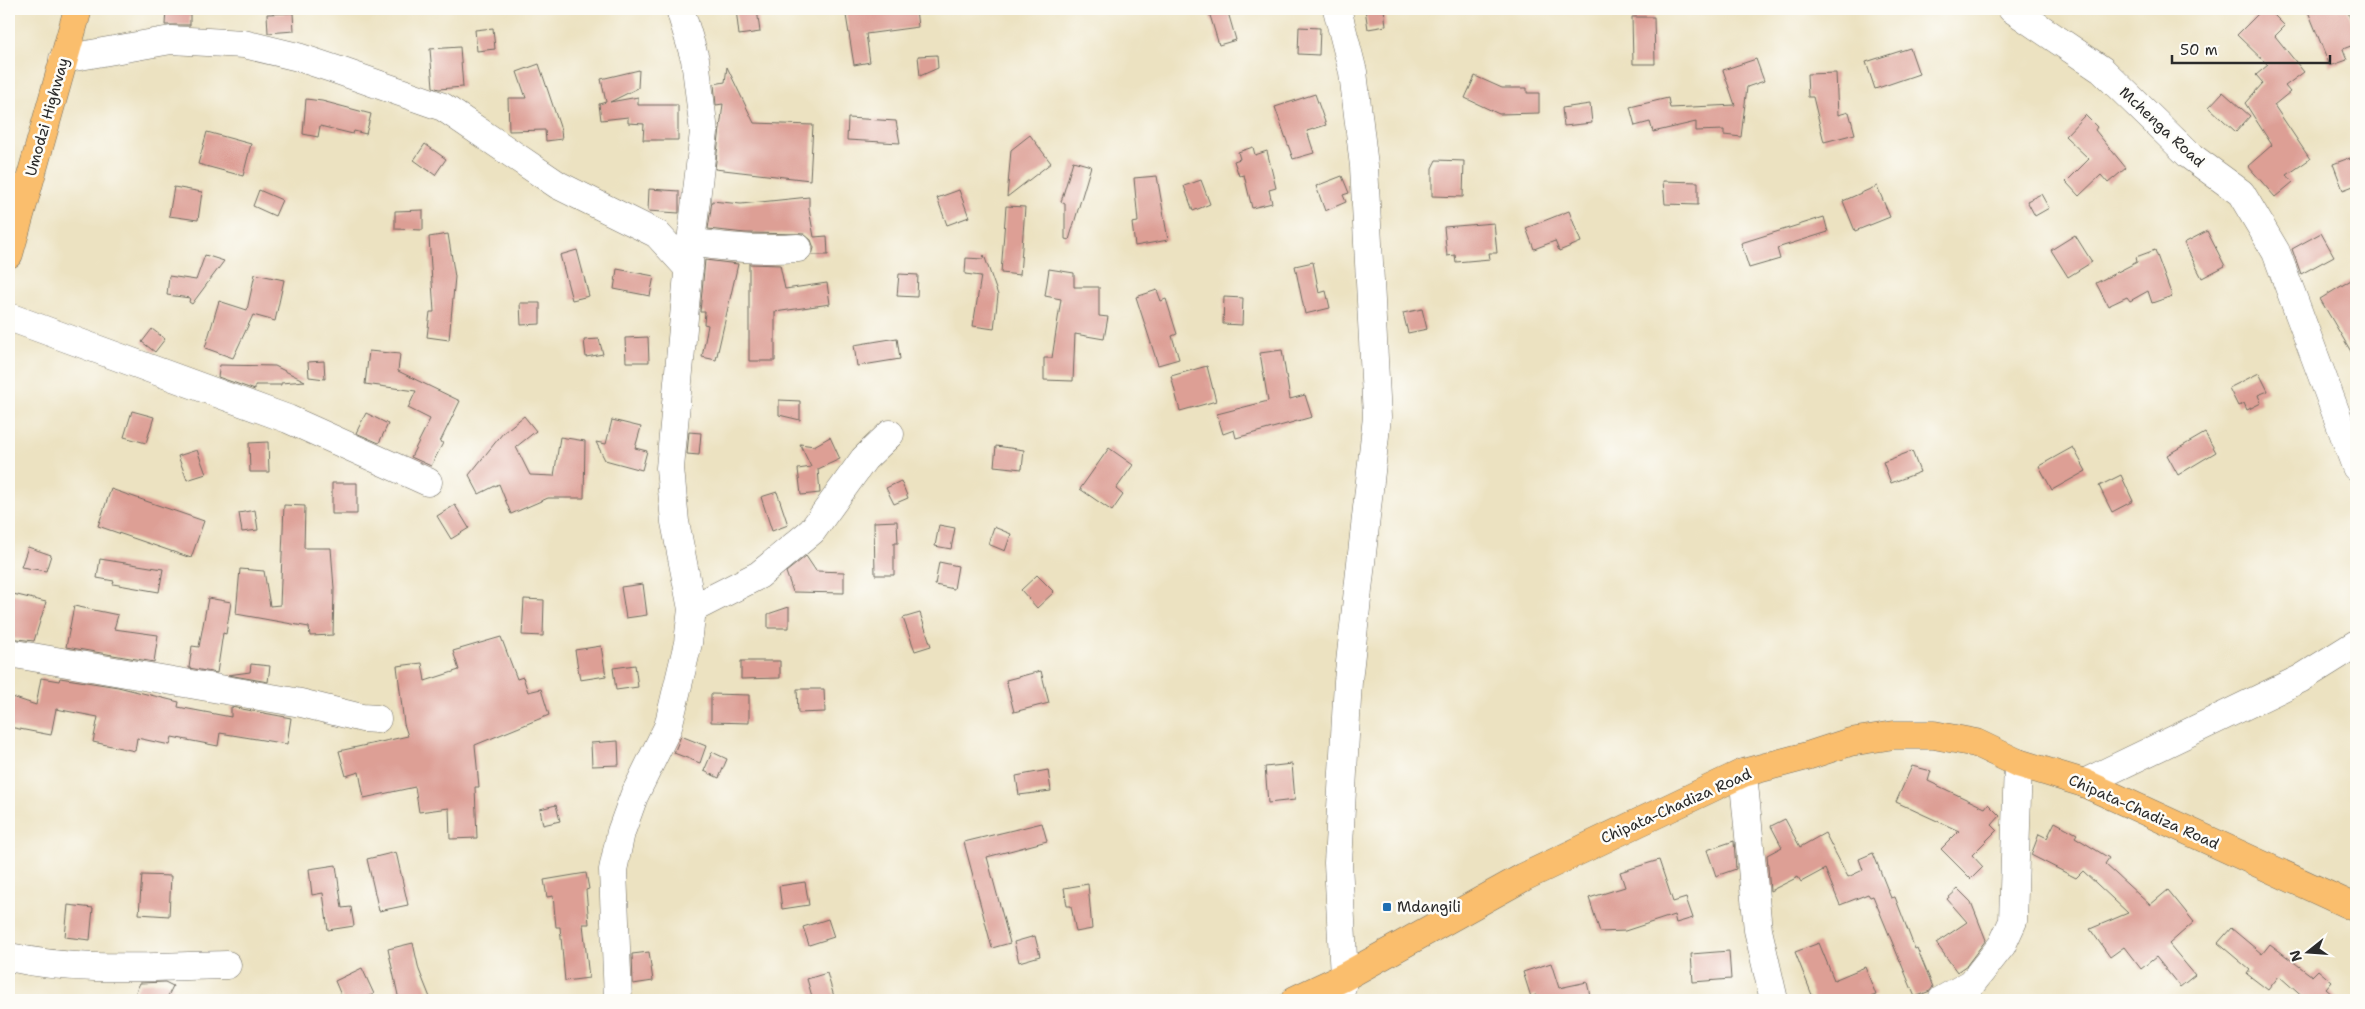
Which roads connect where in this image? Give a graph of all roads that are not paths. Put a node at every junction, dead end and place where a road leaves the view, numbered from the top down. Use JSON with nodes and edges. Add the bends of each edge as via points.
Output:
{"nodes":[{"id":1,"x":78,"y":9,"type":"edge"},
{"id":2,"x":680,"y":9,"type":"edge"},
{"id":3,"x":1337,"y":9,"type":"edge"},
{"id":4,"x":2012,"y":9,"type":"edge"},
{"id":5,"x":63,"y":59,"type":"junction"},
{"id":6,"x":691,"y":242,"type":"junction"},
{"id":7,"x":798,"y":248,"type":"dead end"},
{"id":8,"x":9,"y":254,"type":"edge"},
{"id":9,"x":689,"y":269,"type":"junction"},
{"id":10,"x":9,"y":317,"type":"edge"},
{"id":11,"x":2349,"y":424,"type":"edge"},
{"id":12,"x":890,"y":434,"type":"dead end"},
{"id":13,"x":2356,"y":467,"type":"edge"},
{"id":14,"x":428,"y":482,"type":"dead end"},
{"id":15,"x":692,"y":608,"type":"junction"},
{"id":16,"x":2356,"y":644,"type":"edge"},
{"id":17,"x":9,"y":653,"type":"edge"},
{"id":18,"x":377,"y":719,"type":"dead end"},
{"id":19,"x":2018,"y":763,"type":"junction"},
{"id":20,"x":1743,"y":773,"type":"junction"},
{"id":21,"x":2084,"y":783,"type":"junction"},
{"id":22,"x":2356,"y":908,"type":"edge"},
{"id":23,"x":9,"y":957,"type":"edge"},
{"id":24,"x":227,"y":965,"type":"dead end"},
{"id":25,"x":1342,"y":989,"type":"edge"},
{"id":26,"x":618,"y":1000,"type":"edge"},
{"id":27,"x":1296,"y":1000,"type":"edge"},
{"id":28,"x":1774,"y":1000,"type":"edge"},
{"id":29,"x":1942,"y":1000,"type":"edge"}],
"edges":[{"from":1,"to":5,"type":"main road","name":"Umodzi Highway"},
{"from":2,"to":6,"type":"street","via":[[695,59],[704,132]]},
{"from":3,"to":25,"type":"street","via":[[1353,72],[1364,166],[1377,417],[1348,681],[1338,863]]},
{"from":4,"to":11,"type":"street","name":"Mchenga Road","via":[[2102,70],[2189,156],[2241,193],[2276,252]]},
{"from":5,"to":8,"type":"main road","name":"Umodzi Highway"},
{"from":5,"to":9,"type":"street","via":[[170,40],[244,44],[298,56],[442,107],[558,185],[657,234]]},
{"from":6,"to":7,"type":"street","via":[[764,251]]},
{"from":6,"to":9,"type":"street"},
{"from":9,"to":15,"type":"street","via":[[670,468],[675,522]]},
{"from":10,"to":14,"type":"street","via":[[288,419]]},
{"from":11,"to":13,"type":"street","name":"Mchenga Road"},
{"from":12,"to":15,"type":"street","via":[[864,459],[812,531],[759,575]]},
{"from":15,"to":26,"type":"street","via":[[688,643],[668,727],[634,796],[621,832],[613,870]]},
{"from":16,"to":21,"type":"street","via":[[2300,679]]},
{"from":17,"to":18,"type":"street"},
{"from":19,"to":20,"type":"main road","name":"Chipata-Chadiza Road","via":[[1976,743],[1934,734],[1894,735],[1850,742]]},
{"from":19,"to":21,"type":"main road","name":"Chipata-Chadiza Road"},
{"from":19,"to":29,"type":"street","via":[[2013,921],[2002,945],[1972,983]]},
{"from":20,"to":25,"type":"main road","name":"Chipata-Chadiza Road","via":[[1524,877]]},
{"from":20,"to":28,"type":"street","via":[[1758,930]]},
{"from":21,"to":22,"type":"main road","name":"Chipata-Chadiza Road"},
{"from":23,"to":24,"type":"street","via":[[40,964],[79,967]]},
{"from":25,"to":27,"type":"main road","name":"Chipata-Chadiza Road"}]}
